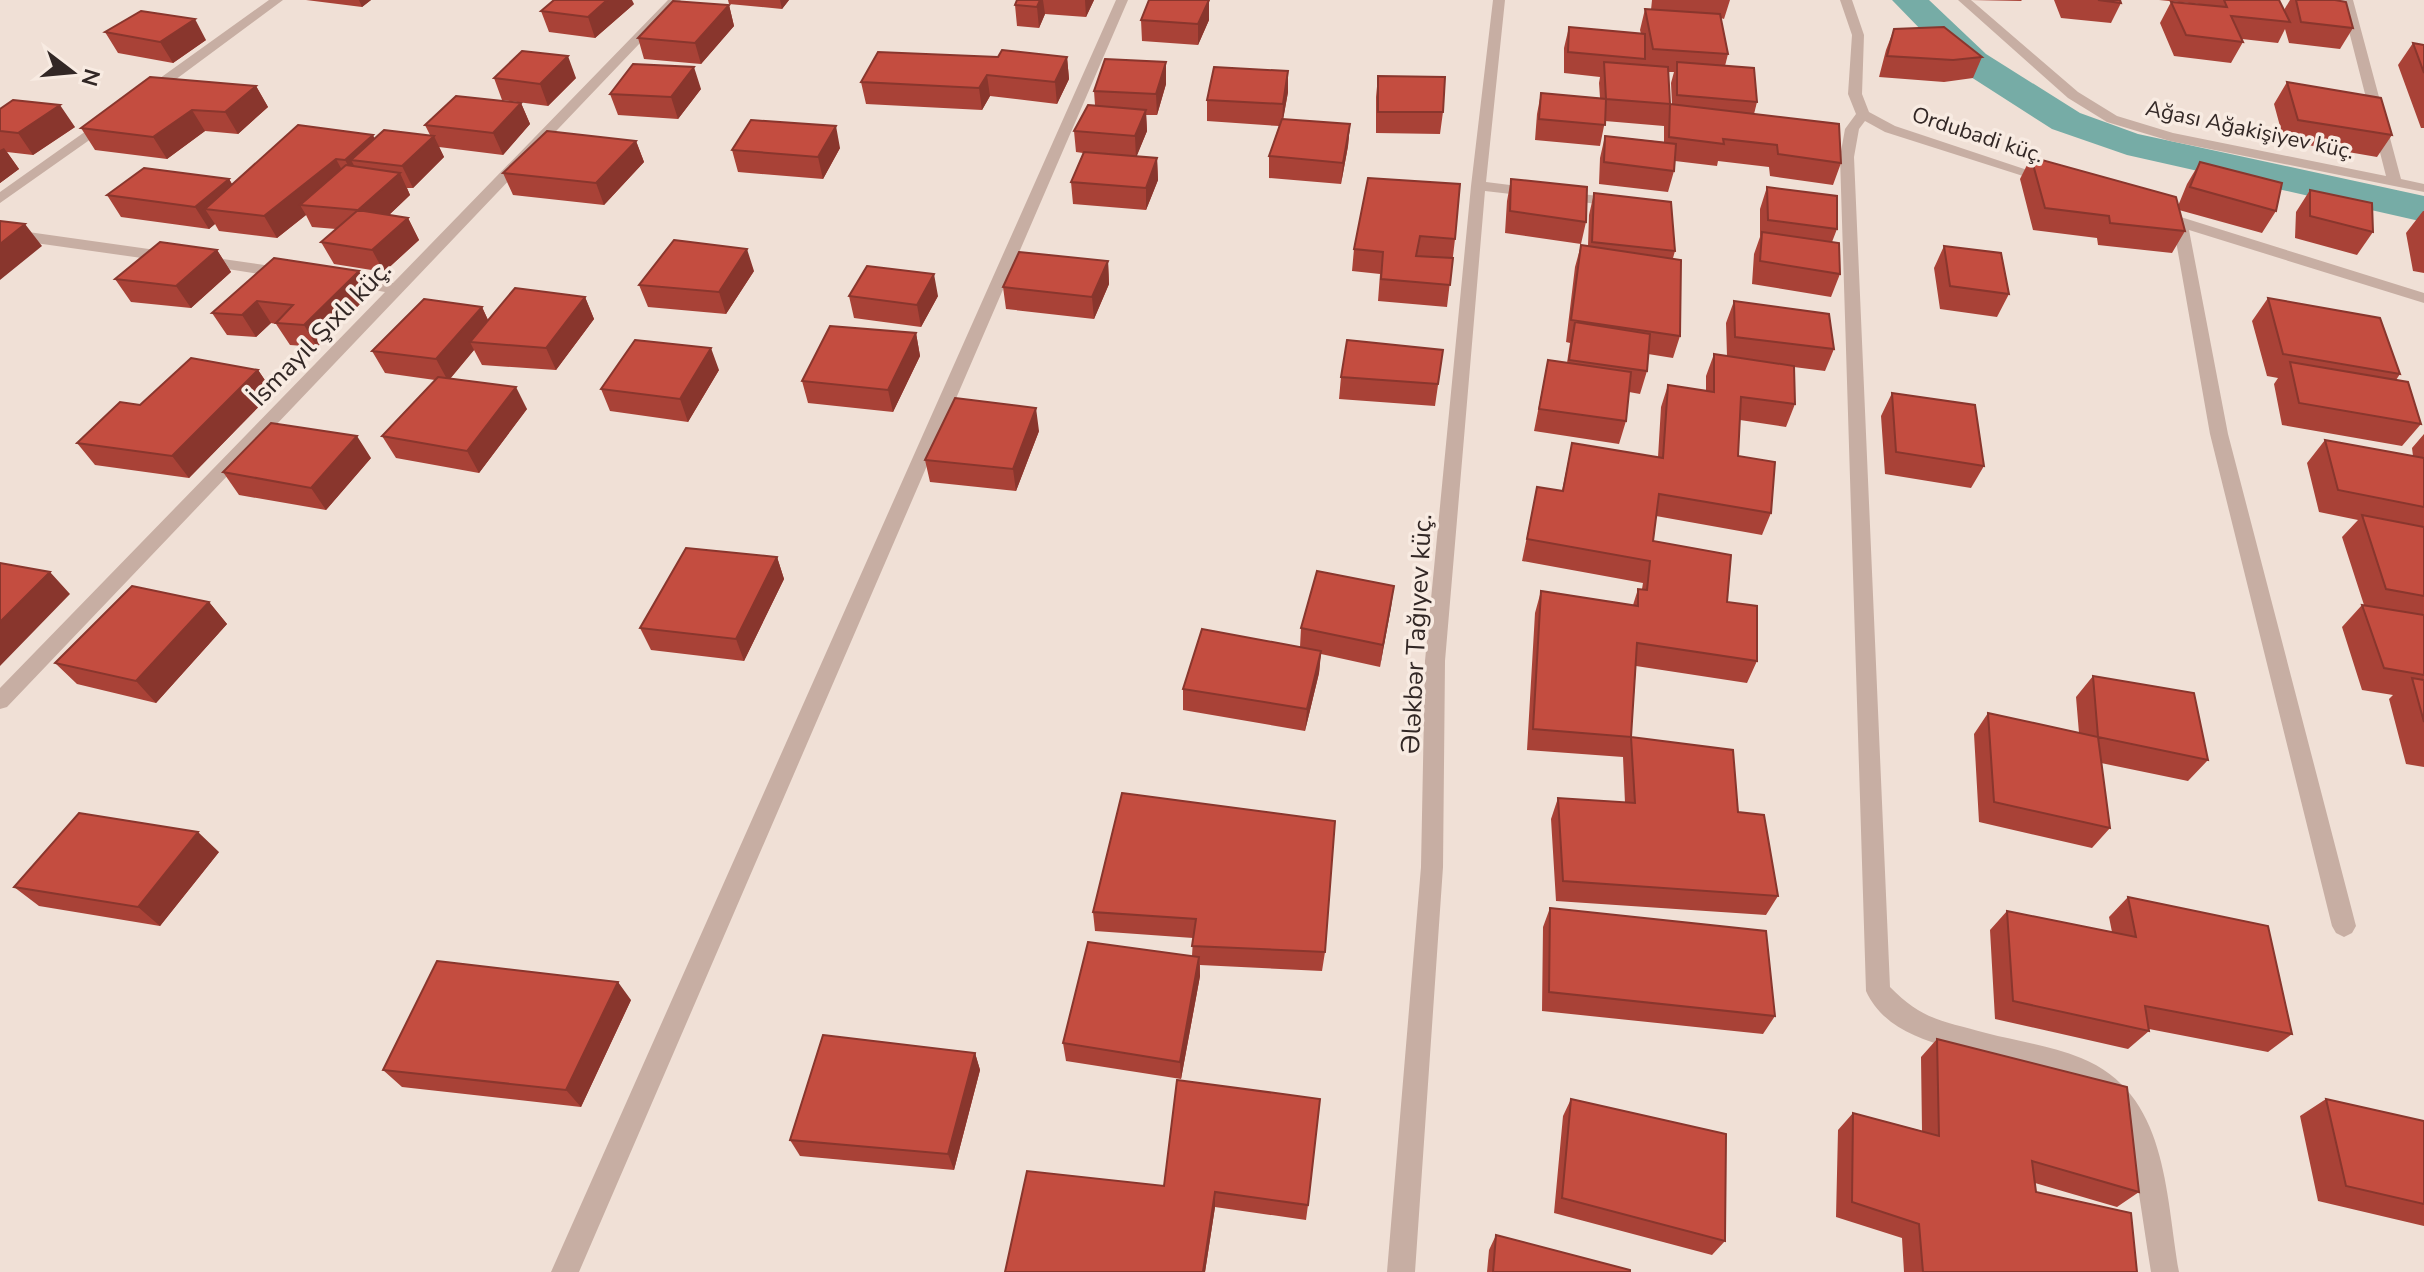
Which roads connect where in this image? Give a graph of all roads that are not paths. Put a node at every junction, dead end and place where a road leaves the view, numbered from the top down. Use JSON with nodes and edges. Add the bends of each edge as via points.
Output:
{"nodes":[{"id":1,"x":277,"y":0,"type":"edge"},
{"id":2,"x":675,"y":0,"type":"edge"},
{"id":3,"x":1122,"y":0,"type":"edge"},
{"id":4,"x":1499,"y":0,"type":"edge"},
{"id":5,"x":1846,"y":0,"type":"edge"},
{"id":6,"x":1964,"y":0,"type":"edge"},
{"id":7,"x":2347,"y":0,"type":"edge"},
{"id":8,"x":138,"y":100,"type":"edge"},
{"id":9,"x":126,"y":109,"type":"edge"},
{"id":10,"x":1863,"y":114,"type":"junction"},
{"id":11,"x":2395,"y":183,"type":"junction"},
{"id":12,"x":2064,"y":185,"type":"edge"},
{"id":13,"x":1478,"y":186,"type":"junction"},
{"id":14,"x":2424,"y":188,"type":"edge"},
{"id":15,"x":0,"y":199,"type":"edge"},
{"id":16,"x":1598,"y":200,"type":"edge"},
{"id":17,"x":2151,"y":213,"type":"edge"},
{"id":18,"x":2180,"y":222,"type":"junction"},
{"id":19,"x":0,"y":233,"type":"edge"},
{"id":20,"x":400,"y":289,"type":"junction"},
{"id":21,"x":2424,"y":298,"type":"edge"},
{"id":22,"x":0,"y":701,"type":"edge"},
{"id":23,"x":2344,"y":926,"type":"dead end"},
{"id":24,"x":565,"y":1272,"type":"edge"},
{"id":25,"x":1401,"y":1272,"type":"edge"},
{"id":26,"x":2165,"y":1272,"type":"edge"}],
"edges":[{"from":1,"to":8,"type":"street"},
{"from":2,"to":20,"type":"street","name":"İsmayıl Şıxlı küç."},
{"from":3,"to":24,"type":"street"},
{"from":4,"to":13,"type":"street","name":"Ələkbər Tağıyev küç."},
{"from":5,"to":10,"type":"street","via":[[1858,35],[1855,94]]},
{"from":6,"to":11,"type":"street","name":"Ağası Ağakişiyev küç.","via":[[2073,95],[2112,119],[2170,137]]},
{"from":7,"to":11,"type":"street"},
{"from":9,"to":15,"type":"street"},
{"from":10,"to":12,"type":"street","name":"Ordubadi küç.","via":[[1890,129]]},
{"from":10,"to":26,"type":"street","via":[[1852,129],[1847,157],[1878,991],[1902,1016],[1935,1031],[2076,1068],[2115,1093],[2142,1134]]},
{"from":11,"to":14,"type":"street","name":"Ağası Ağakişiyev küç."},
{"from":13,"to":16,"type":"street"},
{"from":13,"to":25,"type":"street","name":"Ələkbər Tağıyev küç.","via":[[1435,661],[1432,867]]},
{"from":17,"to":18,"type":"street"},
{"from":18,"to":21,"type":"street"},
{"from":18,"to":23,"type":"street","via":[[2219,434]]},
{"from":19,"to":20,"type":"street"},
{"from":20,"to":22,"type":"street","name":"İsmayıl Şıxlı küç."}]}
